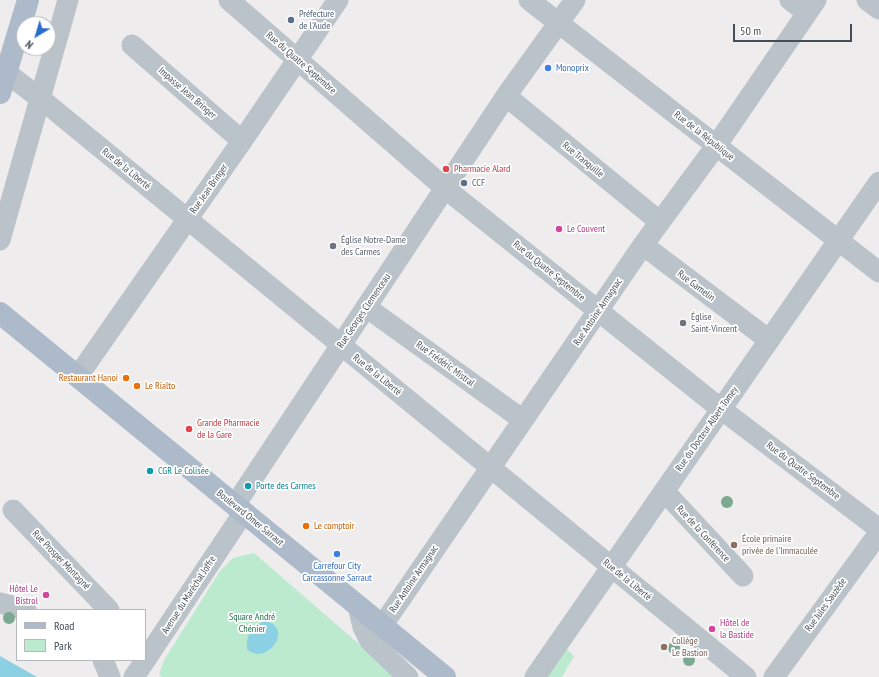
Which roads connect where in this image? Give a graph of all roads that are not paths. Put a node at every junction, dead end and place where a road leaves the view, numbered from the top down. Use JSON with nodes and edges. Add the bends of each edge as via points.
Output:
{"nodes":[{"id":1,"x":28,"y":0,"type":"edge"},
{"id":2,"x":68,"y":0,"type":"edge"},
{"id":3,"x":229,"y":0,"type":"edge"},
{"id":4,"x":338,"y":0,"type":"edge"},
{"id":5,"x":529,"y":0,"type":"edge"},
{"id":6,"x":575,"y":0,"type":"edge"},
{"id":7,"x":790,"y":0,"type":"edge"},
{"id":8,"x":867,"y":0,"type":"edge"},
{"id":9,"x":812,"y":6,"type":"edge"},
{"id":10,"x":879,"y":9,"type":"edge"},
{"id":11,"x":558,"y":23,"type":"junction"},
{"id":12,"x":132,"y":45,"type":"dead end"},
{"id":13,"x":298,"y":61,"type":"junction"},
{"id":14,"x":2,"y":78,"type":"edge"},
{"id":15,"x":506,"y":96,"type":"junction"},
{"id":16,"x":41,"y":99,"type":"junction"},
{"id":17,"x":242,"y":142,"type":"junction"},
{"id":18,"x":716,"y":146,"type":"junction"},
{"id":19,"x":879,"y":182,"type":"edge"},
{"id":20,"x":446,"y":189,"type":"junction"},
{"id":21,"x":188,"y":220,"type":"junction"},
{"id":22,"x":660,"y":222,"type":"junction"},
{"id":23,"x":0,"y":240,"type":"edge"},
{"id":24,"x":838,"y":240,"type":"junction"},
{"id":25,"x":643,"y":245,"type":"junction"},
{"id":26,"x":879,"y":272,"type":"edge"},
{"id":27,"x":366,"y":307,"type":"junction"},
{"id":28,"x":598,"y":311,"type":"junction"},
{"id":29,"x":0,"y":312,"type":"edge"},
{"id":30,"x":769,"y":340,"type":"junction"},
{"id":31,"x":341,"y":345,"type":"junction"},
{"id":32,"x":78,"y":376,"type":"junction"},
{"id":33,"x":721,"y":409,"type":"junction"},
{"id":34,"x":523,"y":420,"type":"junction"},
{"id":35,"x":490,"y":468,"type":"junction"},
{"id":36,"x":664,"y":491,"type":"junction"},
{"id":37,"x":239,"y":509,"type":"junction"},
{"id":38,"x":13,"y":510,"type":"dead end"},
{"id":39,"x":879,"y":529,"type":"edge"},
{"id":40,"x":879,"y":533,"type":"edge"},
{"id":41,"x":611,"y":567,"type":"junction"},
{"id":42,"x":743,"y":576,"type":"dead end"},
{"id":43,"x":0,"y":603,"type":"edge"},
{"id":44,"x":358,"y":606,"type":"junction"},
{"id":45,"x":22,"y":609,"type":"edge"},
{"id":46,"x":108,"y":609,"type":"edge"},
{"id":47,"x":382,"y":626,"type":"junction"},
{"id":48,"x":148,"y":648,"type":"edge"},
{"id":49,"x":103,"y":661,"type":"edge"},
{"id":50,"x":143,"y":661,"type":"edge"},
{"id":51,"x":110,"y":677,"type":"edge"},
{"id":52,"x":136,"y":677,"type":"edge"},
{"id":53,"x":408,"y":677,"type":"edge"},
{"id":54,"x":445,"y":677,"type":"edge"},
{"id":55,"x":535,"y":677,"type":"edge"},
{"id":56,"x":746,"y":677,"type":"edge"},
{"id":57,"x":774,"y":677,"type":"edge"}],
"edges":[{"from":1,"to":14,"type":"main road"},
{"from":2,"to":16,"type":"street"},
{"from":3,"to":13,"type":"street","name":"Rue du Quatre Septembre"},
{"from":4,"to":13,"type":"street","name":"Rue Jean Bringer"},
{"from":5,"to":11,"type":"street","name":"Rue de la République"},
{"from":6,"to":11,"type":"street","name":"Rue Georges Clemenceau"},
{"from":7,"to":9,"type":"street"},
{"from":8,"to":10,"type":"street"},
{"from":9,"to":18,"type":"street","name":"Rue Antoine Armagnac"},
{"from":11,"to":15,"type":"street","name":"Rue Georges Clemenceau"},
{"from":11,"to":18,"type":"street","name":"Rue de la République"},
{"from":12,"to":17,"type":"street","name":"Impasse Jean Bringer"},
{"from":13,"to":17,"type":"street","name":"Rue Jean Bringer"},
{"from":13,"to":20,"type":"street","name":"Rue du Quatre Septembre"},
{"from":14,"to":16,"type":"street","name":"Rue de la Liberté"},
{"from":15,"to":20,"type":"street","name":"Rue Georges Clemenceau"},
{"from":15,"to":22,"type":"street","name":"Rue Tranquille"},
{"from":16,"to":21,"type":"street","name":"Rue de la Liberté"},
{"from":16,"to":23,"type":"street"},
{"from":17,"to":21,"type":"street","name":"Rue Jean Bringer"},
{"from":18,"to":22,"type":"street","name":"Rue Antoine Armagnac"},
{"from":18,"to":24,"type":"street","name":"Rue de la République"},
{"from":19,"to":24,"type":"street","name":"Rue du Docteur Albert Tomey"},
{"from":20,"to":27,"type":"street","name":"Rue Georges Clemenceau"},
{"from":20,"to":28,"type":"street","name":"Rue du Quatre Septembre"},
{"from":21,"to":31,"type":"street","name":"Rue de la Liberté"},
{"from":21,"to":32,"type":"street","name":"Rue Jean Bringer"},
{"from":22,"to":25,"type":"street","name":"Rue Antoine Armagnac"},
{"from":24,"to":26,"type":"street","name":"Rue de la République"},
{"from":24,"to":30,"type":"street","name":"Rue du Docteur Albert Tomey"},
{"from":25,"to":28,"type":"street","name":"Rue Antoine Armagnac"},
{"from":25,"to":30,"type":"street","name":"Rue Gamelin"},
{"from":27,"to":31,"type":"street","name":"Rue Georges Clemenceau"},
{"from":27,"to":34,"type":"street","name":"Rue Frédéric Mistral"},
{"from":28,"to":33,"type":"street","name":"Rue du Quatre Septembre"},
{"from":28,"to":34,"type":"street","name":"Rue Antoine Armagnac"},
{"from":29,"to":32,"type":"main road","name":"Boulevard Omer Sarraut"},
{"from":30,"to":33,"type":"street","name":"Rue du Docteur Albert Tomey"},
{"from":31,"to":35,"type":"street","name":"Rue de la Liberté"},
{"from":31,"to":37,"type":"street","name":"Rue Georges Clemenceau"},
{"from":32,"to":37,"type":"main road","name":"Boulevard Omer Sarraut"},
{"from":33,"to":36,"type":"street","name":"Rue du Docteur Albert Tomey"},
{"from":33,"to":39,"type":"street","name":"Rue du Quatre Septembre"},
{"from":34,"to":35,"type":"street","name":"Rue Antoine Armagnac"},
{"from":35,"to":41,"type":"street","name":"Rue de la Liberté"},
{"from":35,"to":47,"type":"street","name":"Rue Antoine Armagnac"},
{"from":36,"to":41,"type":"street","name":"Rue du Docteur Albert Tomey"},
{"from":36,"to":42,"type":"street","name":"Rue de la Conférence"},
{"from":37,"to":44,"type":"main road","name":"Boulevard Omer Sarraut"},
{"from":37,"to":48,"type":"street","name":"Avenue du Maréchal Joffre"},
{"from":38,"to":46,"type":"street","name":"Rue Prosper Montagné"},
{"from":40,"to":57,"type":"street","name":"Rue Jules Sauzède"},
{"from":41,"to":55,"type":"street","name":"Rue du Docteur Albert Tomey"},
{"from":41,"to":56,"type":"street","name":"Rue de la Liberté"},
{"from":43,"to":45,"type":"street"},
{"from":44,"to":47,"type":"main road","name":"Boulevard Omer Sarraut"},
{"from":44,"to":53,"type":"street","via":[[363,627],[370,641]]},
{"from":47,"to":54,"type":"main road","name":"Boulevard Omer Sarraut"},
{"from":49,"to":51,"type":"street"},
{"from":50,"to":52,"type":"street","name":"Avenue du Maréchal Joffre"}]}
